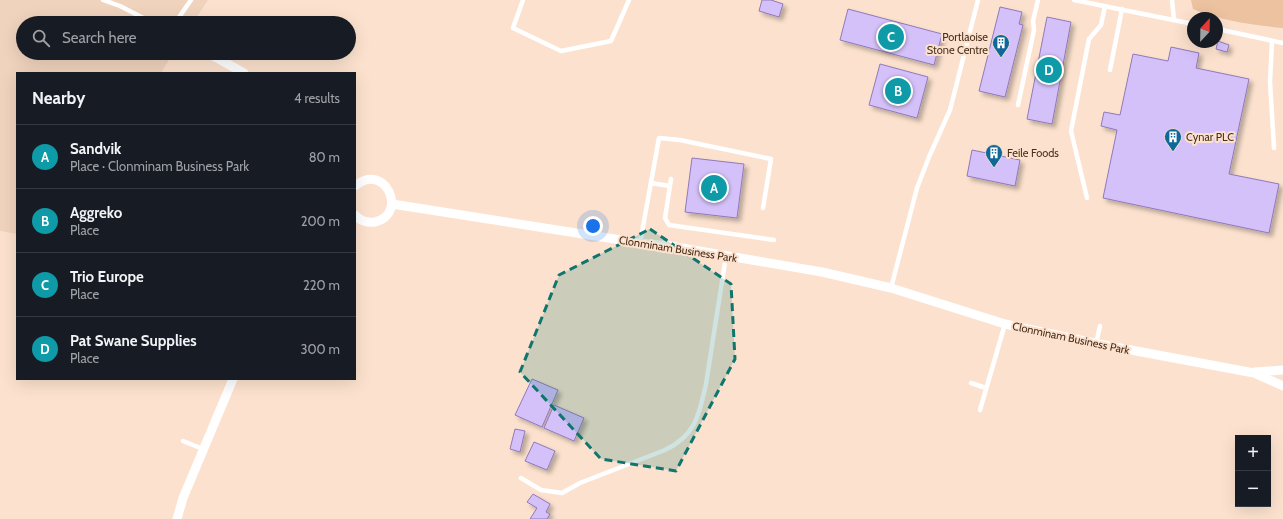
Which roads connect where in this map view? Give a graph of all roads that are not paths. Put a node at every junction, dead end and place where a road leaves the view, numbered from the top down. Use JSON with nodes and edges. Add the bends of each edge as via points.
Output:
{"nodes":[{"id":1,"x":103,"y":0,"type":"edge"},
{"id":2,"x":191,"y":0,"type":"edge"},
{"id":3,"x":524,"y":0,"type":"edge"},
{"id":4,"x":628,"y":0,"type":"edge"},
{"id":5,"x":978,"y":0,"type":"edge"},
{"id":6,"x":1038,"y":0,"type":"edge"},
{"id":7,"x":1074,"y":0,"type":"edge"},
{"id":8,"x":1172,"y":0,"type":"edge"},
{"id":9,"x":1105,"y":6,"type":"junction"},
{"id":10,"x":1122,"y":9,"type":"junction"},
{"id":11,"x":139,"y":16,"type":"edge"},
{"id":12,"x":180,"y":16,"type":"edge"},
{"id":13,"x":1174,"y":20,"type":"junction"},
{"id":14,"x":1187,"y":23,"type":"edge"},
{"id":15,"x":1223,"y":30,"type":"edge"},
{"id":16,"x":1272,"y":41,"type":"junction"},
{"id":17,"x":1283,"y":43,"type":"edge"},
{"id":18,"x":221,"y":60,"type":"edge"},
{"id":19,"x":1110,"y":70,"type":"dead end"},
{"id":20,"x":242,"y":72,"type":"edge"},
{"id":21,"x":1018,"y":105,"type":"dead end"},
{"id":22,"x":1274,"y":148,"type":"dead end"},
{"id":23,"x":671,"y":179,"type":"dead end"},
{"id":24,"x":651,"y":183,"type":"junction"},
{"id":25,"x":356,"y":185,"type":"edge"},
{"id":26,"x":670,"y":186,"type":"junction"},
{"id":27,"x":1087,"y":198,"type":"dead end"},
{"id":28,"x":392,"y":204,"type":"junction"},
{"id":29,"x":763,"y":208,"type":"dead end"},
{"id":30,"x":356,"y":217,"type":"edge"},
{"id":31,"x":774,"y":240,"type":"dead end"},
{"id":32,"x":640,"y":243,"type":"junction"},
{"id":33,"x":726,"y":256,"type":"junction"},
{"id":34,"x":891,"y":288,"type":"junction"},
{"id":35,"x":1004,"y":324,"type":"junction"},
{"id":36,"x":1100,"y":326,"type":"dead end"},
{"id":37,"x":1096,"y":344,"type":"junction"},
{"id":38,"x":1283,"y":370,"type":"edge"},
{"id":39,"x":1254,"y":373,"type":"junction"},
{"id":40,"x":233,"y":380,"type":"edge"},
{"id":41,"x":971,"y":384,"type":"dead end"},
{"id":42,"x":1283,"y":386,"type":"edge"},
{"id":43,"x":986,"y":388,"type":"junction"},
{"id":44,"x":980,"y":410,"type":"dead end"},
{"id":45,"x":183,"y":441,"type":"dead end"},
{"id":46,"x":203,"y":449,"type":"junction"},
{"id":47,"x":521,"y":478,"type":"dead end"},
{"id":48,"x":177,"y":519,"type":"edge"}],
"edges":[{"from":1,"to":11,"type":"lane"},
{"from":2,"to":12,"type":"lane"},
{"from":3,"to":4,"type":"lane","via":[[514,28],[561,51],[611,41]]},
{"from":5,"to":34,"type":"lane","via":[[950,110],[917,188]]},
{"from":6,"to":21,"type":"lane"},
{"from":7,"to":9,"type":"lane"},
{"from":8,"to":13,"type":"lane"},
{"from":9,"to":10,"type":"lane"},
{"from":9,"to":27,"type":"lane","via":[[1101,25],[1089,39],[1071,131]]},
{"from":10,"to":13,"type":"lane"},
{"from":10,"to":19,"type":"lane"},
{"from":13,"to":14,"type":"lane"},
{"from":15,"to":16,"type":"lane"},
{"from":16,"to":17,"type":"lane"},
{"from":16,"to":22,"type":"lane","via":[[1270,82]]},
{"from":18,"to":20,"type":"street"},
{"from":23,"to":26,"type":"lane"},
{"from":24,"to":26,"type":"lane"},
{"from":24,"to":29,"type":"lane","via":[[659,138],[771,159]]},
{"from":24,"to":32,"type":"lane"},
{"from":25,"to":28,"type":"street","via":[[366,180],[385,185],[392,197]]},
{"from":26,"to":31,"type":"lane","via":[[665,218],[669,225]]},
{"from":28,"to":30,"type":"street","via":[[390,211],[381,220],[368,222]]},
{"from":28,"to":32,"type":"street","name":"Clonminam Business Park"},
{"from":32,"to":33,"type":"street","name":"Clonminam Business Park"},
{"from":33,"to":34,"type":"street","name":"Clonminam Business Park","via":[[822,272]]},
{"from":33,"to":47,"type":"lane","via":[[704,390],[693,427],[684,438],[665,450],[580,483],[562,493],[541,490]]},
{"from":34,"to":35,"type":"street","name":"Clonminam Business Park"},
{"from":35,"to":37,"type":"street","name":"Clonminam Business Park"},
{"from":35,"to":43,"type":"lane"},
{"from":36,"to":37,"type":"lane"},
{"from":37,"to":39,"type":"street","name":"Clonminam Business Park"},
{"from":38,"to":39,"type":"street","name":"Clonminam Business Park"},
{"from":39,"to":42,"type":"street","name":"Clonminam Business Park"},
{"from":40,"to":46,"type":"street"},
{"from":41,"to":43,"type":"lane"},
{"from":43,"to":44,"type":"lane"},
{"from":45,"to":46,"type":"lane"},
{"from":46,"to":48,"type":"street"}]}
